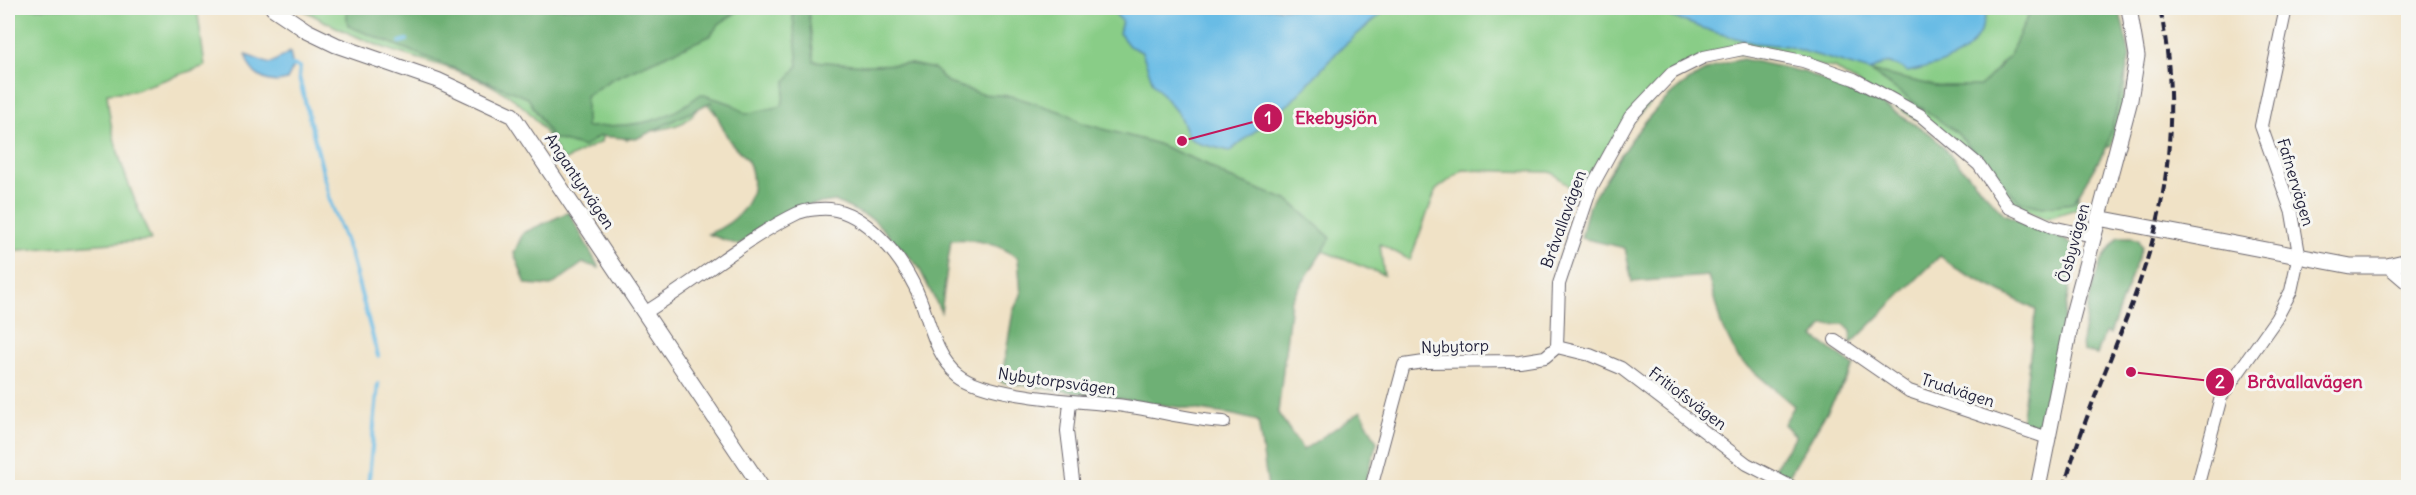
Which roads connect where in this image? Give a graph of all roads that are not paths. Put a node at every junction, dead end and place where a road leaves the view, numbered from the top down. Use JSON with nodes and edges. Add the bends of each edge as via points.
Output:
{"nodes":[{"id":1,"x":273,"y":8,"type":"edge"},
{"id":2,"x":2128,"y":8,"type":"edge"},
{"id":3,"x":2286,"y":8,"type":"edge"},
{"id":4,"x":2098,"y":218,"type":"junction"},
{"id":5,"x":2093,"y":236,"type":"junction"},
{"id":6,"x":2298,"y":254,"type":"junction"},
{"id":7,"x":2409,"y":261,"type":"edge"},
{"id":8,"x":2387,"y":266,"type":"junction"},
{"id":9,"x":2409,"y":284,"type":"edge"},
{"id":10,"x":646,"y":312,"type":"junction"},
{"id":11,"x":1835,"y":340,"type":"dead end"},
{"id":12,"x":1557,"y":347,"type":"junction"},
{"id":13,"x":1070,"y":403,"type":"junction"},
{"id":14,"x":1224,"y":422,"type":"dead end"},
{"id":15,"x":2048,"y":438,"type":"junction"},
{"id":16,"x":762,"y":488,"type":"edge"},
{"id":17,"x":1074,"y":488,"type":"edge"},
{"id":18,"x":1371,"y":488,"type":"edge"},
{"id":19,"x":1794,"y":488,"type":"edge"},
{"id":20,"x":2038,"y":488,"type":"edge"},
{"id":21,"x":2197,"y":488,"type":"edge"}],
"edges":[{"from":1,"to":10,"type":"street","name":"Angantyrvägen","via":[[336,45],[437,80],[512,115]]},
{"from":2,"to":4,"type":"street","name":"Ösbyvägen","via":[[2137,56],[2130,100]]},
{"from":3,"to":6,"type":"street","name":"Fafnervägen","via":[[2261,126],[2292,213]]},
{"from":4,"to":5,"type":"street","name":"Ösbyvägen"},
{"from":4,"to":6,"type":"street"},
{"from":5,"to":12,"type":"street","name":"Bråvallavägen","via":[[2052,227],[2008,207],[1979,165],[1920,116],[1854,79],[1803,61],[1743,49],[1704,57],[1672,74],[1630,117],[1590,188],[1559,284]]},
{"from":5,"to":15,"type":"street","name":"Ösbyvägen"},
{"from":6,"to":8,"type":"street","via":[[2351,266]]},
{"from":6,"to":21,"type":"street","name":"Fafnervägen","via":[[2286,301],[2221,397]]},
{"from":7,"to":8,"type":"street"},
{"from":8,"to":9,"type":"street"},
{"from":10,"to":13,"type":"street","name":"Nybytorpsvägen","via":[[777,225],[801,212],[829,209],[869,229],[903,264],[940,350],[959,376],[987,388]]},
{"from":10,"to":16,"type":"street","name":"Angantyrvägen"},
{"from":11,"to":15,"type":"street","name":"Trudvägen","via":[[1909,391]]},
{"from":12,"to":18,"type":"street","name":"Nybytorp","via":[[1545,357],[1520,361],[1404,365]]},
{"from":12,"to":19,"type":"street","name":"Fritiofsvägen","via":[[1621,368],[1747,464]]},
{"from":13,"to":14,"type":"street","name":"Nybytorpsvägen","via":[[1115,405]]},
{"from":13,"to":17,"type":"street","via":[[1067,431]]},
{"from":15,"to":20,"type":"street","name":"Ösbyvägen"}]}
